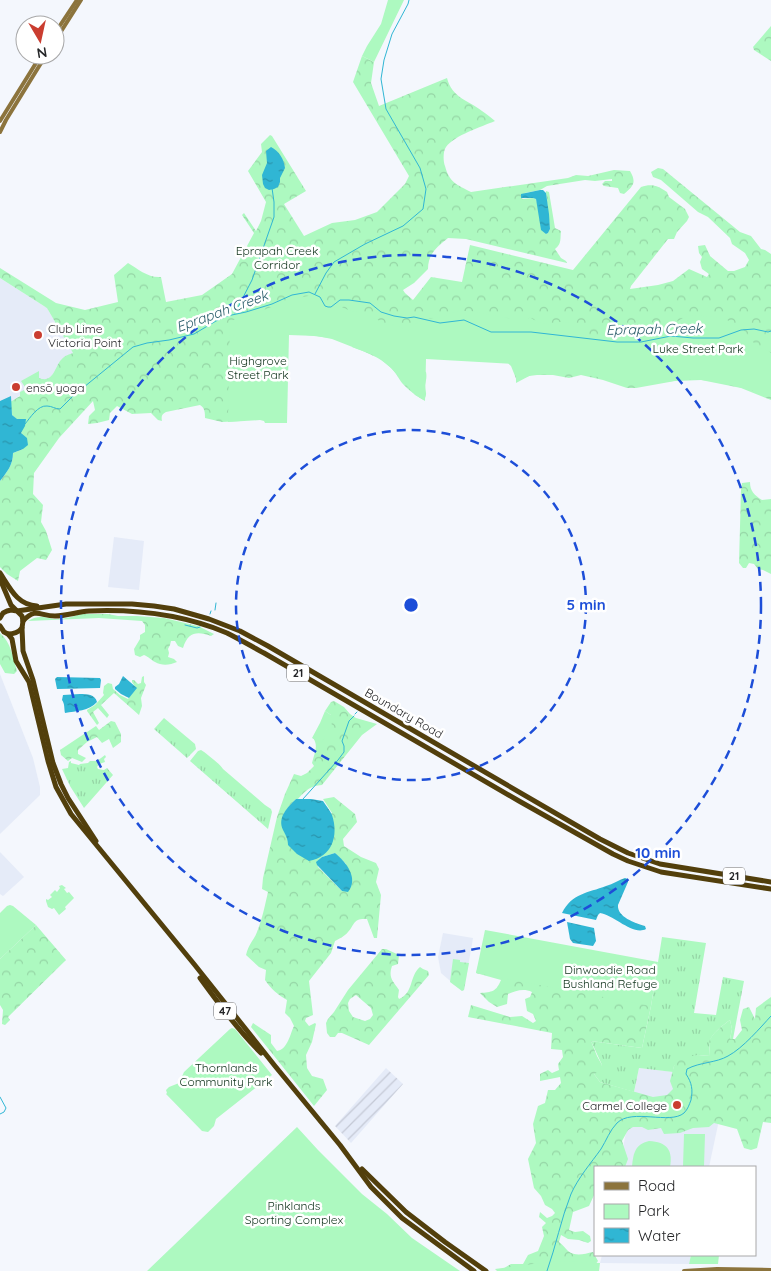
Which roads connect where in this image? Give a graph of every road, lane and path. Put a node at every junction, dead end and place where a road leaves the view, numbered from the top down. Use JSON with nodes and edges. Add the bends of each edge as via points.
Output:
{"nodes":[{"id":1,"x":76,"y":0,"type":"edge"},
{"id":2,"x":81,"y":0,"type":"edge"},
{"id":3,"x":65,"y":18,"type":"edge"},
{"id":4,"x":65,"y":25,"type":"edge"},
{"id":5,"x":35,"y":65,"type":"edge"},
{"id":6,"x":39,"y":65,"type":"edge"},
{"id":7,"x":2,"y":119,"type":"edge"},
{"id":8,"x":0,"y":132,"type":"edge"},
{"id":9,"x":0,"y":573,"type":"edge"},
{"id":10,"x":2,"y":580,"type":"edge"},
{"id":11,"x":48,"y":606,"type":"junction"},
{"id":12,"x":16,"y":611,"type":"junction"},
{"id":13,"x":0,"y":618,"type":"edge"},
{"id":14,"x":23,"y":620,"type":"junction"},
{"id":15,"x":0,"y":626,"type":"edge"},
{"id":16,"x":22,"y":628,"type":"junction"},
{"id":17,"x":8,"y":634,"type":"junction"},
{"id":18,"x":104,"y":854,"type":"junction"},
{"id":19,"x":771,"y":882,"type":"edge"},
{"id":20,"x":771,"y":889,"type":"edge"},
{"id":21,"x":349,"y":1156,"type":"junction"},
{"id":22,"x":771,"y":1270,"type":"edge"},
{"id":23,"x":474,"y":1271,"type":"edge"},
{"id":24,"x":486,"y":1271,"type":"edge"},
{"id":25,"x":684,"y":1271,"type":"edge"}],
"edges":[{"from":1,"to":3,"type":"main road"},
{"from":2,"to":4,"type":"main road"},
{"from":5,"to":7,"type":"main road"},
{"from":6,"to":7,"type":"main road"},
{"from":7,"to":8,"type":"main road"},
{"from":9,"to":10,"type":"highway","number":"21"},
{"from":10,"to":11,"type":"highway","number":"21","via":[[23,603]]},
{"from":10,"to":12,"type":"highway","number":"21","via":[[8,600]]},
{"from":11,"to":12,"type":"highway","name":"Boundary Road","number":"21"},
{"from":11,"to":19,"type":"highway","name":"Boundary Road","number":"21","via":[[83,603],[142,605],[174,609],[209,619],[268,646],[628,853],[660,864]]},
{"from":12,"to":13,"type":"highway","number":"21","via":[[7,611]]},
{"from":12,"to":14,"type":"highway"},
{"from":14,"to":16,"type":"highway"},
{"from":14,"to":20,"type":"highway","name":"Boundary Road","number":"21","via":[[40,613],[55,616],[89,611],[134,612],[208,626],[241,640],[613,854],[661,872]]},
{"from":15,"to":17,"type":"highway"},
{"from":16,"to":17,"type":"highway"},
{"from":16,"to":18,"type":"highway","number":"47","via":[[23,651],[57,772],[68,798]]},
{"from":17,"to":18,"type":"highway","number":"47","via":[[14,645],[16,661],[29,682],[56,787],[71,814]]},
{"from":18,"to":21,"type":"highway","number":"47"},
{"from":21,"to":23,"type":"highway","number":"47","via":[[372,1187],[402,1218]]},
{"from":21,"to":24,"type":"highway","number":"47","via":[[406,1212]]},
{"from":22,"to":25,"type":"main road"}]}
